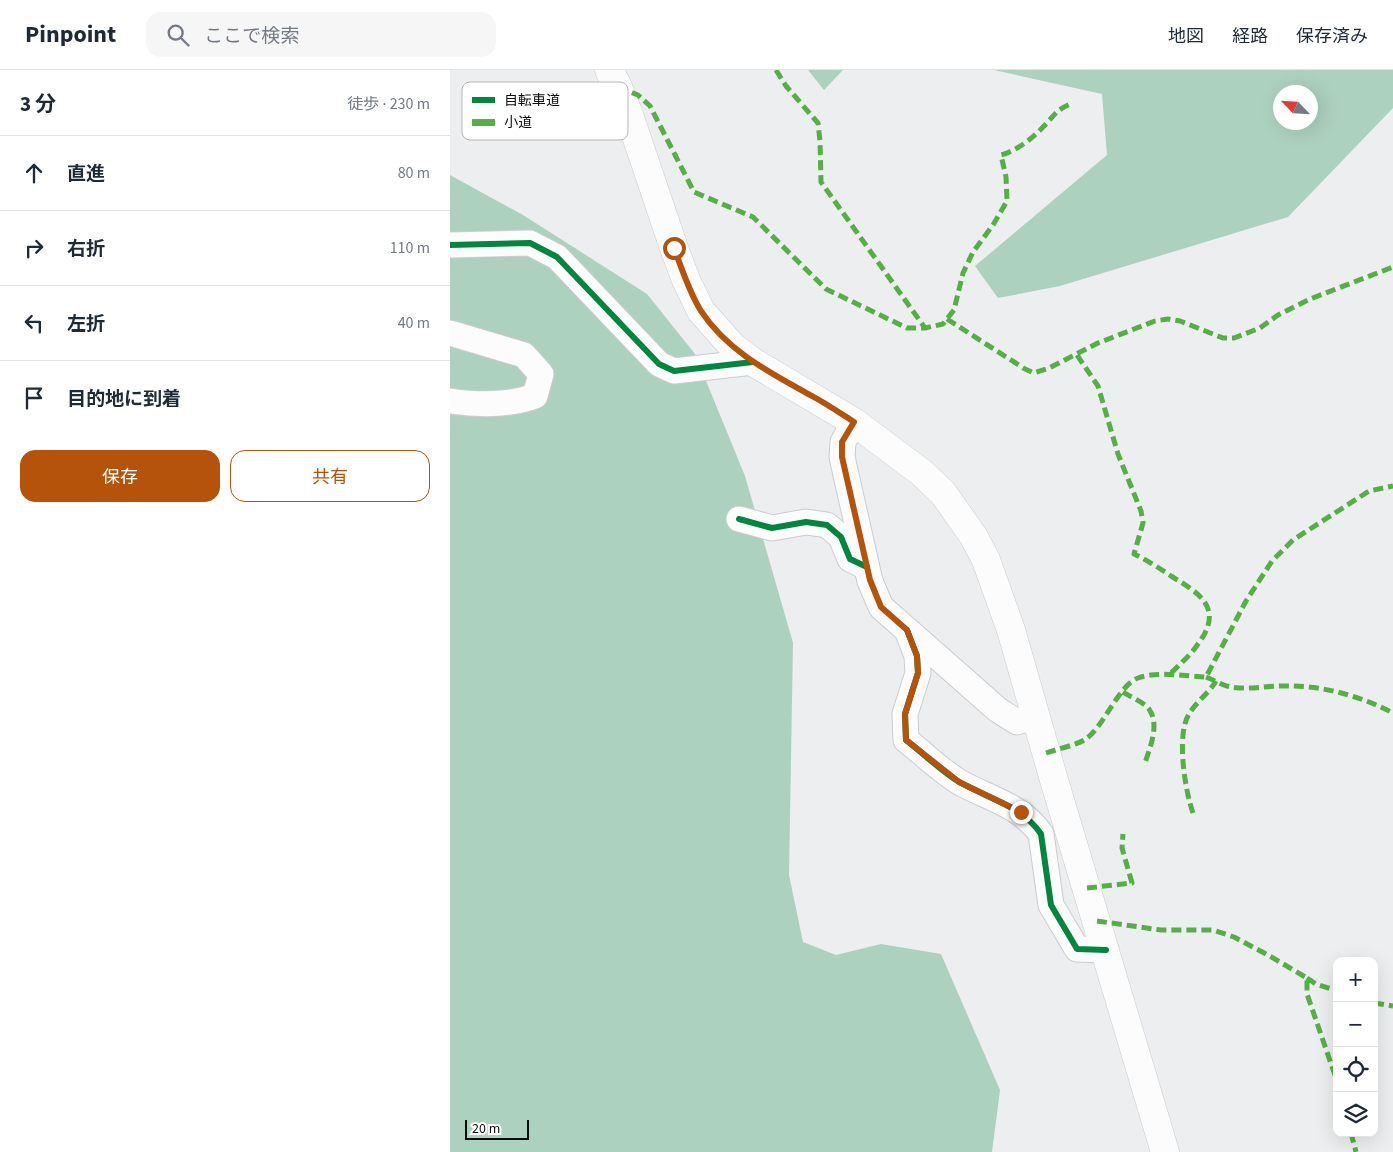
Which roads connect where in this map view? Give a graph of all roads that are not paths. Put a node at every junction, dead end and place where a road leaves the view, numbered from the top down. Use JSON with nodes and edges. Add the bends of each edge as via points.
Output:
{"nodes":[{"id":1,"x":609,"y":70,"type":"edge"},
{"id":2,"x":615,"y":82,"type":"edge"},
{"id":3,"x":628,"y":112,"type":"edge"},
{"id":4,"x":450,"y":245,"type":"edge"},
{"id":5,"x":450,"y":333,"type":"edge"},
{"id":6,"x":753,"y":362,"type":"junction"},
{"id":7,"x":450,"y":400,"type":"edge"},
{"id":8,"x":854,"y":422,"type":"junction"},
{"id":9,"x":739,"y":519,"type":"dead end"},
{"id":10,"x":867,"y":567,"type":"junction"},
{"id":11,"x":907,"y":630,"type":"junction"},
{"id":12,"x":1036,"y":716,"type":"junction"},
{"id":13,"x":1106,"y":950,"type":"junction"},
{"id":14,"x":1165,"y":1152,"type":"edge"}],
"edges":[{"from":1,"to":2,"type":"main road"},
{"from":3,"to":6,"type":"main road","via":[[686,280],[701,311],[733,347]]},
{"from":4,"to":6,"type":"street","via":[[530,243],[556,257],[659,364],[674,371]]},
{"from":5,"to":7,"type":"street","via":[[524,355],[541,374],[535,396],[520,402],[473,404]]},
{"from":6,"to":8,"type":"main road"},
{"from":8,"to":10,"type":"street","via":[[842,442],[842,457]]},
{"from":8,"to":12,"type":"main road","via":[[922,473],[943,493],[974,537],[986,560],[1011,630]]},
{"from":9,"to":10,"type":"street","via":[[772,528],[806,522],[827,525],[841,537],[850,559]]},
{"from":10,"to":11,"type":"street","via":[[881,607]]},
{"from":11,"to":12,"type":"street","via":[[998,710],[1017,722]]},
{"from":11,"to":13,"type":"street","via":[[917,656],[918,673],[905,714],[906,740],[959,782],[1021,812],[1035,826],[1041,834],[1051,905],[1077,949]]},
{"from":12,"to":13,"type":"main road"},
{"from":13,"to":14,"type":"main road"}]}
